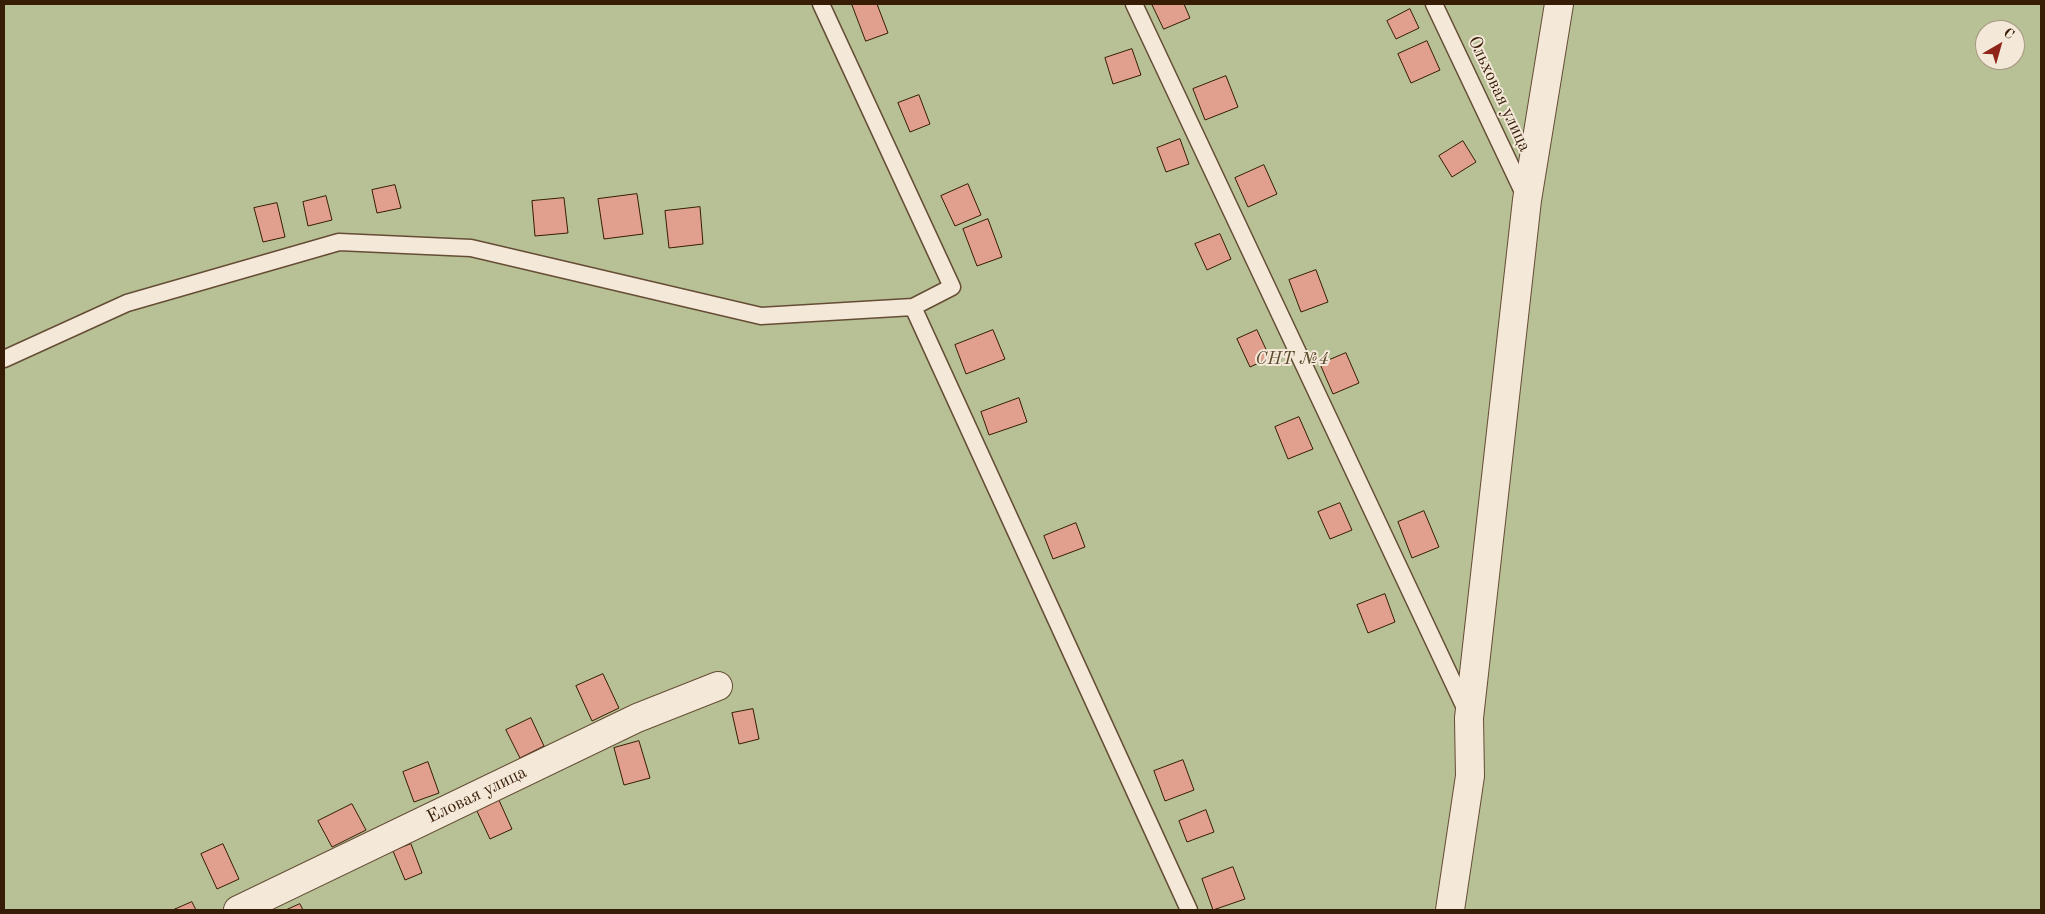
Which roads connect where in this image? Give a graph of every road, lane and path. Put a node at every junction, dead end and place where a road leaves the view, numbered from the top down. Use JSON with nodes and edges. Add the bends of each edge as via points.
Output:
{"nodes":[{"id":1,"x":821,"y":4,"type":"edge"},
{"id":2,"x":1134,"y":4,"type":"edge"},
{"id":3,"x":1434,"y":4,"type":"edge"},
{"id":4,"x":1559,"y":4,"type":"edge"},
{"id":5,"x":1528,"y":200,"type":"junction"},
{"id":6,"x":913,"y":307,"type":"junction"},
{"id":7,"x":4,"y":359,"type":"edge"},
{"id":8,"x":718,"y":686,"type":"dead end"},
{"id":9,"x":1469,"y":718,"type":"junction"},
{"id":10,"x":238,"y":910,"type":"edge"},
{"id":11,"x":1189,"y":910,"type":"edge"},
{"id":12,"x":1450,"y":910,"type":"edge"}],
"edges":[{"from":1,"to":6,"type":"lane","via":[[952,287]]},
{"from":2,"to":9,"type":"lane"},
{"from":3,"to":5,"type":"lane","name":"Ольховая улица"},
{"from":4,"to":5,"type":"street"},
{"from":5,"to":9,"type":"street"},
{"from":6,"to":7,"type":"lane","via":[[761,316],[471,248],[339,242],[127,302]]},
{"from":6,"to":11,"type":"lane"},
{"from":8,"to":10,"type":"street","name":"Еловая улица","via":[[637,718]]},
{"from":9,"to":12,"type":"street","via":[[1470,776]]}]}
